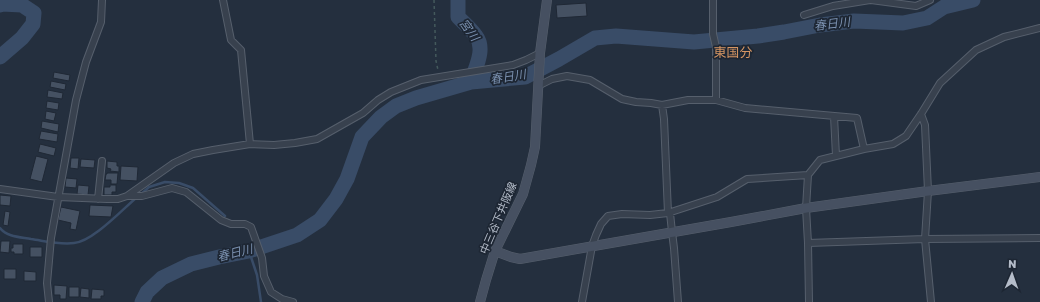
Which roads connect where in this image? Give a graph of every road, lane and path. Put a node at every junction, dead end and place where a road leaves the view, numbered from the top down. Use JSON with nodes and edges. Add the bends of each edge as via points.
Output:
{"nodes":[{"id":1,"x":102,"y":0,"type":"edge"},
{"id":2,"x":223,"y":0,"type":"edge"},
{"id":3,"x":434,"y":0,"type":"edge"},
{"id":4,"x":547,"y":0,"type":"edge"},
{"id":5,"x":713,"y":0,"type":"edge"},
{"id":6,"x":871,"y":0,"type":"edge"},
{"id":7,"x":930,"y":0,"type":"edge"},
{"id":8,"x":894,"y":2,"type":"edge"},
{"id":9,"x":832,"y":3,"type":"edge"},
{"id":10,"x":804,"y":15,"type":"dead end"},
{"id":11,"x":1040,"y":28,"type":"edge"},
{"id":12,"x":540,"y":56,"type":"junction"},
{"id":13,"x":440,"y":77,"type":"junction"},
{"id":14,"x":538,"y":85,"type":"junction"},
{"id":15,"x":716,"y":100,"type":"junction"},
{"id":16,"x":662,"y":105,"type":"junction"},
{"id":17,"x":921,"y":114,"type":"junction"},
{"id":18,"x":834,"y":116,"type":"junction"},
{"id":19,"x":250,"y":144,"type":"junction"},
{"id":20,"x":864,"y":149,"type":"junction"},
{"id":21,"x":836,"y":156,"type":"junction"},
{"id":22,"x":102,"y":161,"type":"dead end"},
{"id":23,"x":808,"y":175,"type":"junction"},
{"id":24,"x":1040,"y":177,"type":"edge"},
{"id":25,"x":0,"y":189,"type":"edge"},
{"id":26,"x":928,"y":191,"type":"junction"},
{"id":27,"x":127,"y":196,"type":"junction"},
{"id":28,"x":58,"y":197,"type":"junction"},
{"id":29,"x":98,"y":199,"type":"junction"},
{"id":30,"x":806,"y":208,"type":"junction"},
{"id":31,"x":669,"y":213,"type":"junction"},
{"id":32,"x":672,"y":232,"type":"junction"},
{"id":33,"x":1040,"y":238,"type":"edge"},
{"id":34,"x":925,"y":239,"type":"junction"},
{"id":35,"x":808,"y":242,"type":"junction"},
{"id":36,"x":592,"y":246,"type":"junction"},
{"id":37,"x":495,"y":251,"type":"junction"},
{"id":38,"x":49,"y":302,"type":"edge"},
{"id":39,"x":293,"y":302,"type":"edge"},
{"id":40,"x":480,"y":302,"type":"edge"},
{"id":41,"x":582,"y":302,"type":"edge"},
{"id":42,"x":678,"y":302,"type":"edge"},
{"id":43,"x":809,"y":302,"type":"edge"},
{"id":44,"x":931,"y":302,"type":"edge"}],
"edges":[{"from":1,"to":28,"type":"street","via":[[101,22],[86,62],[76,100]]},
{"from":2,"to":19,"type":"street","via":[[231,40],[241,50]]},
{"from":3,"to":13,"type":"path","via":[[436,61]]},
{"from":4,"to":12,"type":"street","name":"中三谷下井阪線"},
{"from":5,"to":15,"type":"street"},
{"from":6,"to":8,"type":"street"},
{"from":6,"to":9,"type":"street"},
{"from":7,"to":8,"type":"street","via":[[916,6]]},
{"from":9,"to":10,"type":"street"},
{"from":11,"to":17,"type":"street","via":[[1004,37],[976,50],[940,83]]},
{"from":12,"to":13,"type":"street","via":[[480,72]]},
{"from":12,"to":14,"type":"street","name":"中三谷下井阪線"},
{"from":13,"to":19,"type":"street","via":[[421,80],[391,92],[363,113],[317,139],[295,144]]},
{"from":14,"to":16,"type":"street","via":[[567,76],[590,80],[622,99]]},
{"from":14,"to":37,"type":"street","name":"中三谷下井阪線","via":[[532,165],[523,194]]},
{"from":15,"to":16,"type":"street","via":[[688,100]]},
{"from":15,"to":18,"type":"street","via":[[745,108]]},
{"from":16,"to":31,"type":"street"},
{"from":17,"to":20,"type":"street","via":[[906,136],[893,144]]},
{"from":17,"to":26,"type":"street","via":[[925,125]]},
{"from":18,"to":20,"type":"street","via":[[857,118]]},
{"from":18,"to":21,"type":"street"},
{"from":19,"to":27,"type":"street","via":[[193,154],[174,163]]},
{"from":20,"to":21,"type":"street"},
{"from":21,"to":23,"type":"street","via":[[820,160]]},
{"from":22,"to":29,"type":"street"},
{"from":23,"to":30,"type":"street"},
{"from":23,"to":31,"type":"street","via":[[747,178],[718,197]]},
{"from":24,"to":26,"type":"street"},
{"from":25,"to":28,"type":"street"},
{"from":26,"to":30,"type":"street"},
{"from":26,"to":34,"type":"street"},
{"from":27,"to":29,"type":"street","via":[[118,199]]},
{"from":27,"to":39,"type":"street","via":[[142,196],[172,188],[186,192],[221,220],[231,224],[245,224],[251,228],[271,292]]},
{"from":28,"to":29,"type":"street"},
{"from":28,"to":38,"type":"street","via":[[50,246],[47,283]]},
{"from":30,"to":32,"type":"street"},
{"from":30,"to":35,"type":"street"},
{"from":31,"to":32,"type":"street"},
{"from":31,"to":36,"type":"street","via":[[650,216],[608,216],[601,224]]},
{"from":32,"to":36,"type":"street"},
{"from":32,"to":42,"type":"street"},
{"from":33,"to":34,"type":"street"},
{"from":34,"to":35,"type":"street"},
{"from":34,"to":44,"type":"street"},
{"from":35,"to":43,"type":"street"},
{"from":36,"to":37,"type":"street","via":[[520,259]]},
{"from":36,"to":41,"type":"street"},
{"from":37,"to":40,"type":"street","name":"中三谷下井阪線"}]}
